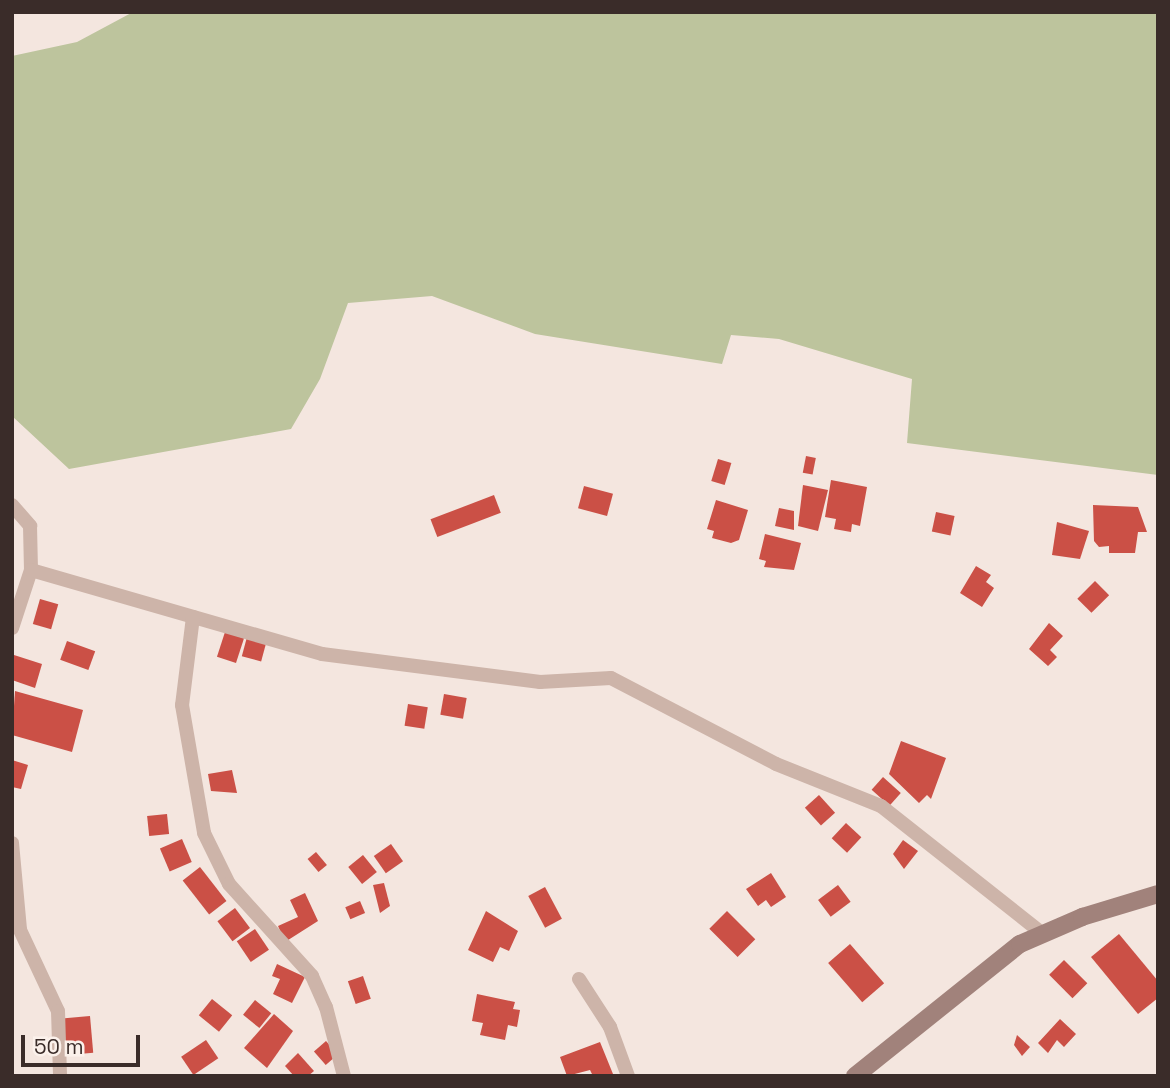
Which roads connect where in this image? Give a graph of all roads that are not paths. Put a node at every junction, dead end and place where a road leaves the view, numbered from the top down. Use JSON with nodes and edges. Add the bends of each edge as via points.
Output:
{"nodes":[{"id":1,"x":12,"y":505,"type":"edge"},
{"id":2,"x":31,"y":570,"type":"junction"},
{"id":3,"x":193,"y":617,"type":"junction"},
{"id":4,"x":12,"y":628,"type":"edge"},
{"id":5,"x":12,"y":843,"type":"edge"},
{"id":6,"x":1158,"y":894,"type":"edge"},
{"id":7,"x":1043,"y":934,"type":"junction"},
{"id":8,"x":579,"y":979,"type":"dead end"},
{"id":9,"x":60,"y":1076,"type":"edge"},
{"id":10,"x":344,"y":1076,"type":"edge"},
{"id":11,"x":628,"y":1076,"type":"edge"},
{"id":12,"x":855,"y":1076,"type":"edge"}],
"edges":[{"from":1,"to":2,"type":"street","via":[[30,526]]},
{"from":2,"to":3,"type":"street"},
{"from":2,"to":4,"type":"street"},
{"from":3,"to":7,"type":"street","via":[[321,654],[540,682],[611,677],[776,764],[881,806]]},
{"from":3,"to":10,"type":"street","via":[[182,705],[204,833],[229,884],[312,976],[326,1007]]},
{"from":5,"to":9,"type":"street","via":[[20,930],[58,1011]]},
{"from":6,"to":7,"type":"street"},
{"from":7,"to":12,"type":"street","via":[[1020,944]]},
{"from":8,"to":11,"type":"street","via":[[610,1027]]}]}
